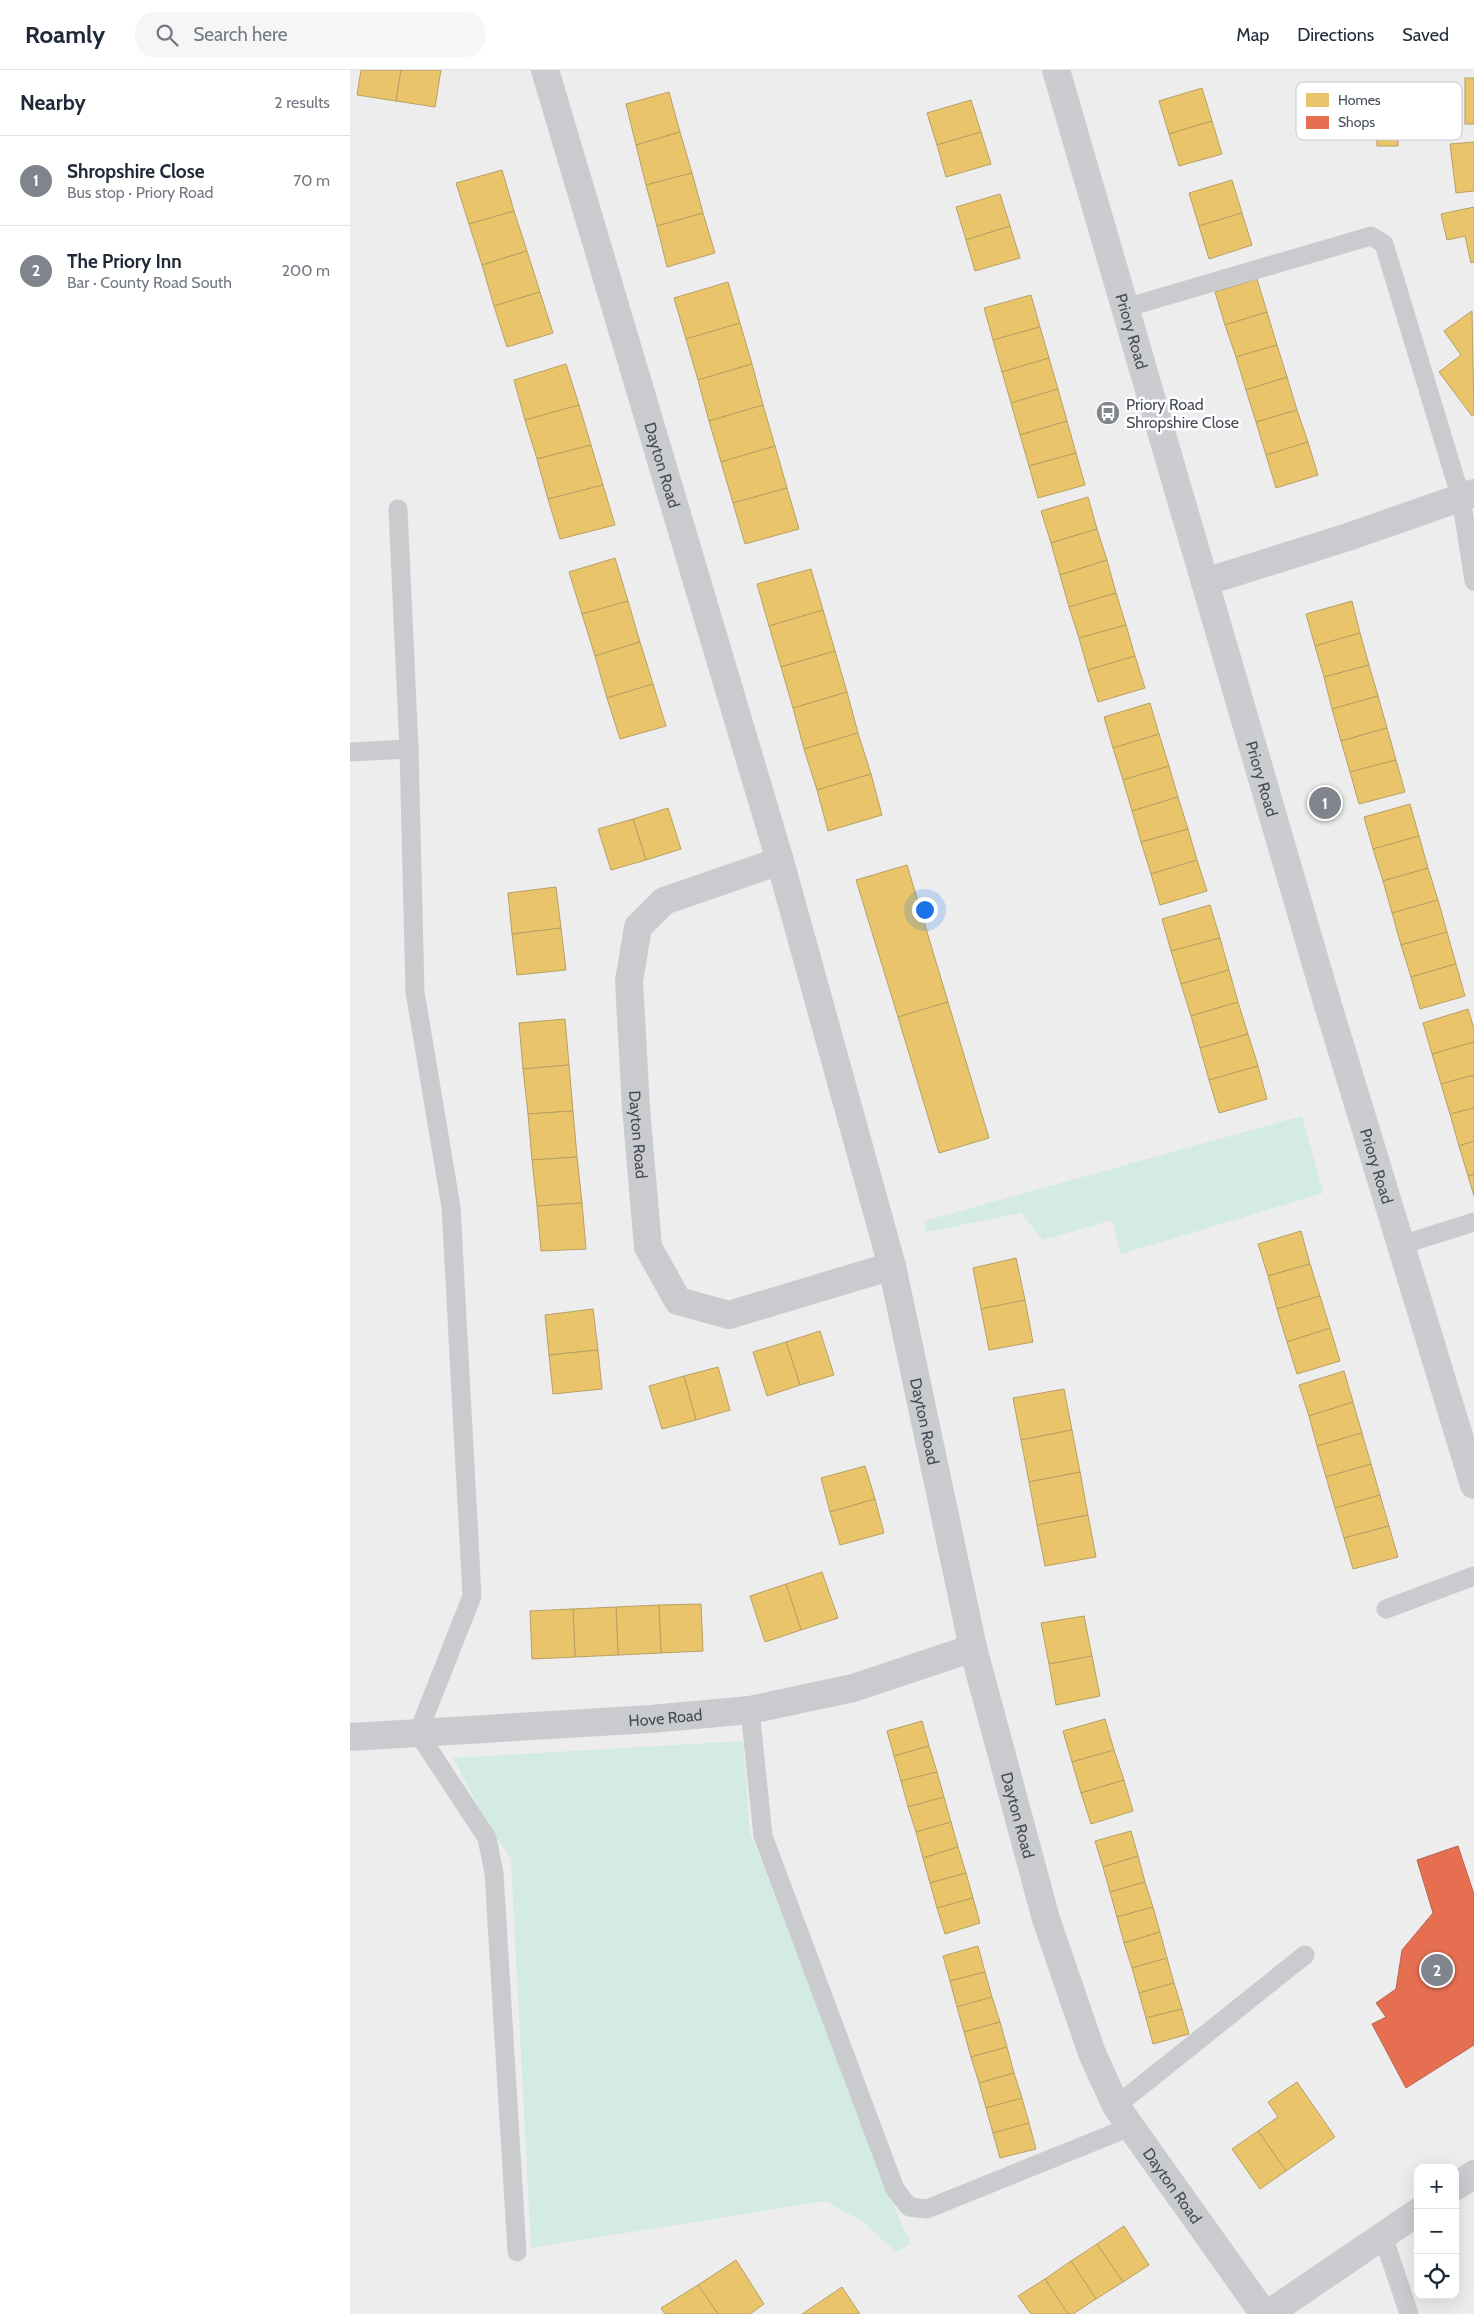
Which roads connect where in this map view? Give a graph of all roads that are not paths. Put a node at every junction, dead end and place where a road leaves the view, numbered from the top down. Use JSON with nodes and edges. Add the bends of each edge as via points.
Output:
{"nodes":[{"id":1,"x":545,"y":70,"type":"edge"},
{"id":2,"x":1056,"y":70,"type":"edge"},
{"id":3,"x":1125,"y":308,"type":"junction"},
{"id":4,"x":1468,"y":495,"type":"edge"},
{"id":5,"x":398,"y":509,"type":"dead end"},
{"id":6,"x":1474,"y":581,"type":"edge"},
{"id":7,"x":1205,"y":582,"type":"junction"},
{"id":8,"x":409,"y":749,"type":"junction"},
{"id":9,"x":350,"y":752,"type":"edge"},
{"id":10,"x":780,"y":861,"type":"junction"},
{"id":11,"x":1474,"y":1222,"type":"edge"},
{"id":12,"x":1401,"y":1245,"type":"junction"},
{"id":13,"x":892,"y":1266,"type":"junction"},
{"id":14,"x":1474,"y":1485,"type":"edge"},
{"id":15,"x":1474,"y":1576,"type":"edge"},
{"id":16,"x":1386,"y":1609,"type":"dead end"},
{"id":17,"x":974,"y":1648,"type":"junction"},
{"id":18,"x":750,"y":1710,"type":"junction"},
{"id":19,"x":418,"y":1733,"type":"junction"},
{"id":20,"x":350,"y":1737,"type":"edge"},
{"id":21,"x":1305,"y":1955,"type":"dead end"},
{"id":22,"x":1123,"y":2116,"type":"junction"},
{"id":23,"x":1474,"y":2174,"type":"edge"},
{"id":24,"x":1459,"y":2184,"type":"edge"},
{"id":25,"x":1414,"y":2215,"type":"edge"},
{"id":26,"x":1383,"y":2236,"type":"junction"},
{"id":27,"x":517,"y":2252,"type":"dead end"},
{"id":28,"x":1266,"y":2314,"type":"edge"},
{"id":29,"x":1409,"y":2314,"type":"edge"}],
"edges":[{"from":1,"to":10,"type":"street","name":"Dayton Road"},
{"from":2,"to":3,"type":"street","name":"Priory Road"},
{"from":3,"to":4,"type":"lane","via":[[1371,236],[1384,244]]},
{"from":3,"to":7,"type":"street","name":"Priory Road"},
{"from":4,"to":6,"type":"lane"},
{"from":4,"to":7,"type":"street"},
{"from":5,"to":8,"type":"lane"},
{"from":7,"to":12,"type":"street","name":"Priory Road"},
{"from":8,"to":9,"type":"lane"},
{"from":8,"to":19,"type":"lane","via":[[415,992],[452,1207],[472,1596]]},
{"from":10,"to":13,"type":"street","name":"Dayton Road"},
{"from":10,"to":13,"type":"street","name":"Dayton Road","via":[[664,900],[638,927],[630,981],[636,1108],[648,1246],[678,1301],[729,1315]]},
{"from":11,"to":12,"type":"lane"},
{"from":12,"to":14,"type":"street","name":"Priory Road"},
{"from":13,"to":17,"type":"street","name":"Dayton Road"},
{"from":15,"to":16,"type":"lane"},
{"from":17,"to":18,"type":"street","name":"Hove Road","via":[[853,1688]]},
{"from":17,"to":22,"type":"street","name":"Dayton Road","via":[[1046,1919],[1092,2054]]},
{"from":18,"to":19,"type":"street","name":"Hove Road"},
{"from":18,"to":22,"type":"lane","via":[[762,1836],[895,2189],[909,2207],[927,2209]]},
{"from":19,"to":20,"type":"street","name":"Hove Road"},
{"from":19,"to":27,"type":"lane","via":[[487,1838],[494,1873]]},
{"from":21,"to":22,"type":"lane"},
{"from":22,"to":28,"type":"street","name":"Dayton Road"},
{"from":23,"to":24,"type":"street"},
{"from":25,"to":26,"type":"street"},
{"from":26,"to":28,"type":"street"},
{"from":26,"to":29,"type":"lane"}]}
